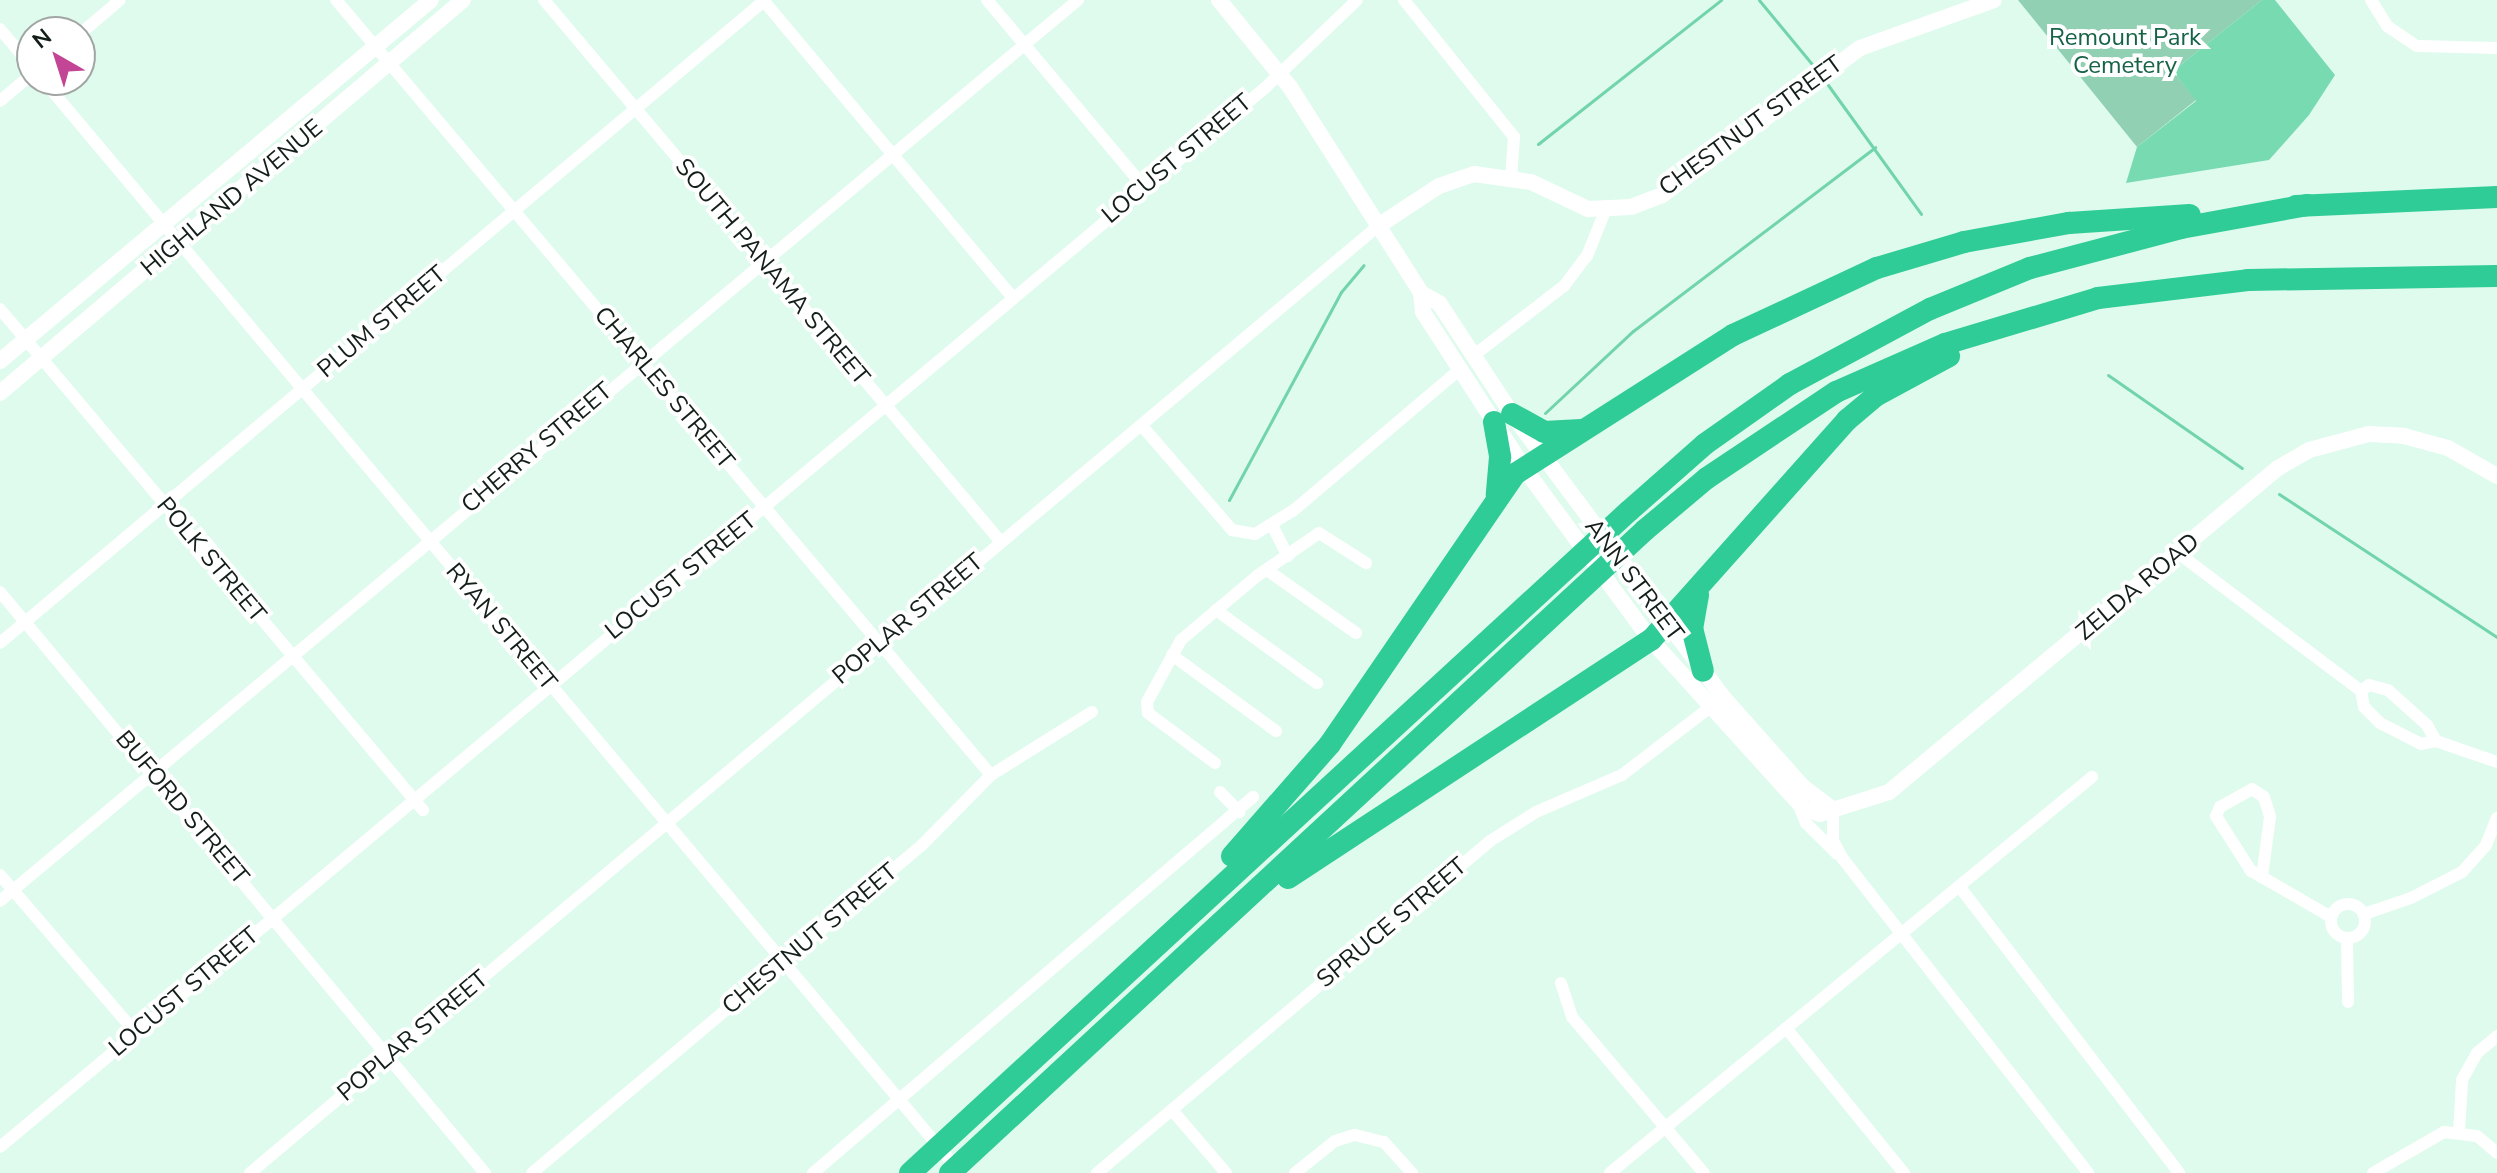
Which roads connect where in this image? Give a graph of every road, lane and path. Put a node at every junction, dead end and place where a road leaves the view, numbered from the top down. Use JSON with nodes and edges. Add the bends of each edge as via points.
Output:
{"nodes":[{"id":1,"x":120,"y":0,"type":"edge"},
{"id":2,"x":336,"y":0,"type":"edge"},
{"id":3,"x":431,"y":0,"type":"edge"},
{"id":4,"x":463,"y":0,"type":"edge"},
{"id":5,"x":544,"y":0,"type":"edge"},
{"id":6,"x":764,"y":0,"type":"edge"},
{"id":7,"x":987,"y":0,"type":"edge"},
{"id":8,"x":1078,"y":0,"type":"edge"},
{"id":9,"x":1219,"y":0,"type":"edge"},
{"id":10,"x":1357,"y":0,"type":"edge"},
{"id":11,"x":1404,"y":0,"type":"edge"},
{"id":12,"x":1994,"y":0,"type":"edge"},
{"id":13,"x":2371,"y":0,"type":"edge"},
{"id":14,"x":96,"y":20,"type":"edge"},
{"id":15,"x":0,"y":29,"type":"edge"},
{"id":16,"x":1024,"y":45,"type":"junction"},
{"id":17,"x":375,"y":47,"type":"junction"},
{"id":18,"x":16,"y":48,"type":"edge"},
{"id":19,"x":2497,"y":48,"type":"edge"},
{"id":20,"x":390,"y":65,"type":"junction"},
{"id":21,"x":1280,"y":74,"type":"junction"},
{"id":22,"x":16,"y":88,"type":"edge"},
{"id":23,"x":56,"y":96,"type":"edge"},
{"id":24,"x":0,"y":101,"type":"edge"},
{"id":25,"x":636,"y":108,"type":"junction"},
{"id":26,"x":892,"y":154,"type":"junction"},
{"id":27,"x":1511,"y":176,"type":"junction"},
{"id":28,"x":1144,"y":187,"type":"junction"},
{"id":29,"x":2497,"y":197,"type":"edge"},
{"id":30,"x":2308,"y":205,"type":"junction"},
{"id":31,"x":516,"y":210,"type":"junction"},
{"id":32,"x":1605,"y":211,"type":"junction"},
{"id":33,"x":162,"y":225,"type":"junction"},
{"id":34,"x":1378,"y":226,"type":"junction"},
{"id":35,"x":178,"y":244,"type":"junction"},
{"id":36,"x":762,"y":261,"type":"junction"},
{"id":37,"x":2497,"y":276,"type":"edge"},
{"id":38,"x":1421,"y":293,"type":"junction"},
{"id":39,"x":1012,"y":297,"type":"junction"},
{"id":40,"x":0,"y":309,"type":"edge"},
{"id":41,"x":2007,"y":322,"type":"junction"},
{"id":42,"x":25,"y":339,"type":"junction"},
{"id":43,"x":1473,"y":356,"type":"junction"},
{"id":44,"x":41,"y":358,"type":"junction"},
{"id":45,"x":642,"y":360,"type":"junction"},
{"id":46,"x":0,"y":361,"type":"edge"},
{"id":47,"x":1460,"y":369,"type":"junction"},
{"id":48,"x":302,"y":389,"type":"junction"},
{"id":49,"x":0,"y":393,"type":"edge"},
{"id":50,"x":884,"y":406,"type":"junction"},
{"id":51,"x":1503,"y":418,"type":"junction"},
{"id":52,"x":1142,"y":426,"type":"junction"},
{"id":53,"x":1586,"y":429,"type":"junction"},
{"id":54,"x":1533,"y":462,"type":"junction"},
{"id":55,"x":2497,"y":476,"type":"edge"},
{"id":56,"x":1494,"y":503,"type":"junction"},
{"id":57,"x":164,"y":506,"type":"junction"},
{"id":58,"x":764,"y":507,"type":"junction"},
{"id":59,"x":1272,"y":525,"type":"junction"},
{"id":60,"x":428,"y":539,"type":"junction"},
{"id":61,"x":1001,"y":542,"type":"junction"},
{"id":62,"x":2178,"y":553,"type":"junction"},
{"id":63,"x":1288,"y":556,"type":"junction"},
{"id":64,"x":1366,"y":563,"type":"dead end"},
{"id":65,"x":1267,"y":570,"type":"junction"},
{"id":66,"x":1701,"y":589,"type":"junction"},
{"id":67,"x":0,"y":592,"type":"edge"},
{"id":68,"x":1216,"y":610,"type":"junction"},
{"id":69,"x":25,"y":622,"type":"junction"},
{"id":70,"x":1356,"y":633,"type":"dead end"},
{"id":71,"x":1660,"y":633,"type":"junction"},
{"id":72,"x":0,"y":643,"type":"edge"},
{"id":73,"x":879,"y":644,"type":"junction"},
{"id":74,"x":1172,"y":655,"type":"junction"},
{"id":75,"x":291,"y":656,"type":"junction"},
{"id":76,"x":1703,"y":671,"type":"junction"},
{"id":77,"x":1317,"y":683,"type":"dead end"},
{"id":78,"x":549,"y":684,"type":"junction"},
{"id":79,"x":2361,"y":691,"type":"junction"},
{"id":80,"x":1709,"y":708,"type":"junction"},
{"id":81,"x":1092,"y":712,"type":"dead end"},
{"id":82,"x":1276,"y":731,"type":"dead end"},
{"id":83,"x":2436,"y":741,"type":"junction"},
{"id":84,"x":2497,"y":762,"type":"edge"},
{"id":85,"x":1215,"y":763,"type":"dead end"},
{"id":86,"x":151,"y":773,"type":"junction"},
{"id":87,"x":991,"y":775,"type":"junction"},
{"id":88,"x":2092,"y":777,"type":"dead end"},
{"id":89,"x":1220,"y":792,"type":"dead end"},
{"id":90,"x":1253,"y":797,"type":"dead end"},
{"id":91,"x":413,"y":798,"type":"junction"},
{"id":92,"x":1798,"y":804,"type":"junction"},
{"id":93,"x":423,"y":810,"type":"dead end"},
{"id":94,"x":1833,"y":810,"type":"junction"},
{"id":95,"x":1239,"y":812,"type":"junction"},
{"id":96,"x":2497,"y":818,"type":"edge"},
{"id":97,"x":666,"y":823,"type":"junction"},
{"id":98,"x":1845,"y":861,"type":"junction"},
{"id":99,"x":0,"y":875,"type":"edge"},
{"id":100,"x":2262,"y":877,"type":"junction"},
{"id":101,"x":1959,"y":886,"type":"junction"},
{"id":102,"x":14,"y":889,"type":"junction"},
{"id":103,"x":0,"y":901,"type":"edge"},
{"id":104,"x":2364,"y":914,"type":"junction"},
{"id":105,"x":273,"y":916,"type":"junction"},
{"id":106,"x":2331,"y":917,"type":"junction"},
{"id":107,"x":1904,"y":932,"type":"junction"},
{"id":108,"x":2347,"y":938,"type":"junction"},
{"id":109,"x":783,"y":962,"type":"junction"},
{"id":110,"x":1126,"y":972,"type":"junction"},
{"id":111,"x":1561,"y":983,"type":"dead end"},
{"id":112,"x":2348,"y":1002,"type":"dead end"},
{"id":113,"x":1128,"y":1012,"type":"junction"},
{"id":114,"x":1786,"y":1028,"type":"junction"},
{"id":115,"x":136,"y":1033,"type":"junction"},
{"id":116,"x":2497,"y":1036,"type":"edge"},
{"id":117,"x":389,"y":1056,"type":"junction"},
{"id":118,"x":899,"y":1100,"type":"junction"},
{"id":119,"x":1172,"y":1110,"type":"junction"},
{"id":120,"x":1664,"y":1127,"type":"junction"},
{"id":121,"x":2459,"y":1131,"type":"junction"},
{"id":122,"x":0,"y":1147,"type":"edge"},
{"id":123,"x":2497,"y":1153,"type":"edge"},
{"id":124,"x":913,"y":1170,"type":"edge"},
{"id":125,"x":2378,"y":1170,"type":"edge"},
{"id":126,"x":250,"y":1173,"type":"edge"},
{"id":127,"x":485,"y":1173,"type":"edge"},
{"id":128,"x":532,"y":1173,"type":"edge"},
{"id":129,"x":813,"y":1173,"type":"edge"},
{"id":130,"x":950,"y":1173,"type":"edge"},
{"id":131,"x":960,"y":1173,"type":"edge"},
{"id":132,"x":1097,"y":1173,"type":"edge"},
{"id":133,"x":1226,"y":1173,"type":"edge"},
{"id":134,"x":1295,"y":1173,"type":"edge"},
{"id":135,"x":1412,"y":1173,"type":"edge"},
{"id":136,"x":1610,"y":1173,"type":"edge"},
{"id":137,"x":1704,"y":1173,"type":"edge"},
{"id":138,"x":1904,"y":1173,"type":"edge"},
{"id":139,"x":2088,"y":1173,"type":"edge"},
{"id":140,"x":2179,"y":1173,"type":"edge"}],
"edges":[{"from":1,"to":14,"type":"street"},
{"from":2,"to":17,"type":"street","name":"CHARLES STREET"},
{"from":3,"to":17,"type":"main road","name":"HIGHLAND AVENUE"},
{"from":4,"to":20,"type":"main road","name":"HIGHLAND AVENUE"},
{"from":5,"to":25,"type":"street","name":"SOUTH PANAMA STREET"},
{"from":6,"to":25,"type":"street","name":"PLUM STREET"},
{"from":6,"to":26,"type":"street"},
{"from":7,"to":16,"type":"street"},
{"from":8,"to":16,"type":"street","name":"CHERRY STREET"},
{"from":9,"to":21,"type":"main road","name":"ANN STREET"},
{"from":10,"to":21,"type":"street","name":"LOCUST STREET"},
{"from":11,"to":27,"type":"street","via":[[1514,137]]},
{"from":12,"to":32,"type":"main road","name":"CHESTNUT STREET","via":[[1860,48],[1662,195]]},
{"from":13,"to":19,"type":"street","via":[[2396,35],[2417,46]]},
{"from":15,"to":18,"type":"street"},
{"from":16,"to":26,"type":"street","name":"CHERRY STREET"},
{"from":16,"to":28,"type":"street"},
{"from":17,"to":20,"type":"street","name":"CHARLES STREET"},
{"from":17,"to":33,"type":"main road","name":"HIGHLAND AVENUE"},
{"from":20,"to":31,"type":"street","name":"CHARLES STREET"},
{"from":20,"to":35,"type":"main road","name":"HIGHLAND AVENUE"},
{"from":21,"to":28,"type":"street","name":"LOCUST STREET"},
{"from":21,"to":34,"type":"main road","name":"ANN STREET"},
{"from":22,"to":24,"type":"street"},
{"from":23,"to":33,"type":"street","name":"RYAN STREET"},
{"from":25,"to":31,"type":"street","name":"PLUM STREET"},
{"from":25,"to":36,"type":"street","name":"SOUTH PANAMA STREET"},
{"from":26,"to":36,"type":"street","name":"CHERRY STREET"},
{"from":26,"to":39,"type":"street"},
{"from":27,"to":32,"type":"main road","name":"POPLAR STREET","via":[[1588,209]]},
{"from":27,"to":34,"type":"main road","name":"POPLAR STREET","via":[[1474,174],[1441,185]]},
{"from":28,"to":39,"type":"street","name":"LOCUST STREET"},
{"from":29,"to":30,"type":"highway"},
{"from":30,"to":53,"type":"highway","via":[[2069,223],[1964,242],[1877,268],[1733,335]]},
{"from":30,"to":110,"type":"highway","via":[[2087,251],[1930,309],[1790,384],[1705,444],[1629,511]]},
{"from":31,"to":45,"type":"street","name":"CHARLES STREET"},
{"from":31,"to":48,"type":"street","name":"PLUM STREET"},
{"from":32,"to":43,"type":"street","via":[[1587,256],[1564,286]]},
{"from":33,"to":35,"type":"street","name":"RYAN STREET"},
{"from":33,"to":42,"type":"main road","name":"HIGHLAND AVENUE"},
{"from":34,"to":38,"type":"main road","name":"ANN STREET"},
{"from":34,"to":52,"type":"street","name":"POPLAR STREET"},
{"from":35,"to":44,"type":"main road","name":"HIGHLAND AVENUE"},
{"from":35,"to":48,"type":"street","name":"RYAN STREET"},
{"from":36,"to":45,"type":"street","name":"CHERRY STREET"},
{"from":36,"to":50,"type":"street","name":"SOUTH PANAMA STREET"},
{"from":37,"to":41,"type":"highway","via":[[2181,285],[2098,298]]},
{"from":38,"to":43,"type":"main road","name":"ANN STREET","via":[[1439,303]]},
{"from":38,"to":47,"type":"main road","name":"ANN STREET","via":[[1423,312]]},
{"from":39,"to":50,"type":"street","name":"LOCUST STREET"},
{"from":40,"to":42,"type":"street","name":"POLK STREET"},
{"from":41,"to":66,"type":"highway","via":[[1877,395],[1847,420]]},
{"from":41,"to":113,"type":"highway","via":[[1836,392],[1707,478]]},
{"from":42,"to":44,"type":"street","name":"POLK STREET"},
{"from":42,"to":46,"type":"main road","name":"HIGHLAND AVENUE"},
{"from":43,"to":51,"type":"main road","name":"ANN STREET"},
{"from":44,"to":49,"type":"main road","name":"HIGHLAND AVENUE"},
{"from":44,"to":57,"type":"street","name":"POLK STREET"},
{"from":45,"to":58,"type":"street","name":"CHARLES STREET"},
{"from":45,"to":60,"type":"street","name":"CHERRY STREET"},
{"from":47,"to":51,"type":"main road","name":"ANN STREET"},
{"from":47,"to":59,"type":"street"},
{"from":48,"to":57,"type":"street","name":"PLUM STREET"},
{"from":48,"to":60,"type":"street","name":"RYAN STREET"},
{"from":50,"to":58,"type":"street","name":"LOCUST STREET"},
{"from":50,"to":61,"type":"street","name":"SOUTH PANAMA STREET"},
{"from":51,"to":53,"type":"highway","via":[[1544,432]]},
{"from":51,"to":54,"type":"main road","name":"ANN STREET"},
{"from":51,"to":56,"type":"highway","via":[[1501,482]]},
{"from":52,"to":59,"type":"street","via":[[1232,530],[1255,534]]},
{"from":52,"to":61,"type":"street","name":"POPLAR STREET"},
{"from":53,"to":54,"type":"highway"},
{"from":54,"to":56,"type":"highway"},
{"from":54,"to":71,"type":"main road","name":"ANN STREET"},
{"from":55,"to":62,"type":"main road","name":"ZELDA ROAD","via":[[2465,456],[2419,439],[2369,434],[2331,441],[2278,468]]},
{"from":56,"to":110,"type":"highway","via":[[1330,744],[1281,806],[1152,932]]},
{"from":57,"to":69,"type":"street","name":"PLUM STREET"},
{"from":57,"to":75,"type":"street","name":"POLK STREET"},
{"from":58,"to":73,"type":"street","name":"CHARLES STREET"},
{"from":58,"to":78,"type":"street","name":"LOCUST STREET"},
{"from":59,"to":63,"type":"street"},
{"from":60,"to":75,"type":"street","name":"CHERRY STREET"},
{"from":60,"to":78,"type":"street","name":"RYAN STREET"},
{"from":61,"to":73,"type":"street","name":"POPLAR STREET"},
{"from":62,"to":79,"type":"street"},
{"from":62,"to":94,"type":"main road","name":"ZELDA ROAD","via":[[1889,792]]},
{"from":63,"to":64,"type":"street","via":[[1324,533]]},
{"from":63,"to":65,"type":"street"},
{"from":65,"to":68,"type":"street"},
{"from":65,"to":70,"type":"street"},
{"from":66,"to":71,"type":"highway"},
{"from":66,"to":76,"type":"highway","via":[[1692,618]]},
{"from":67,"to":69,"type":"street","name":"BUFORD STREET"},
{"from":68,"to":74,"type":"street"},
{"from":68,"to":77,"type":"street"},
{"from":69,"to":72,"type":"street","name":"PLUM STREET"},
{"from":69,"to":86,"type":"street","name":"BUFORD STREET"},
{"from":71,"to":76,"type":"main road","name":"ANN STREET"},
{"from":71,"to":80,"type":"main road","name":"ANN STREET"},
{"from":71,"to":113,"type":"highway","via":[[1318,855]]},
{"from":73,"to":87,"type":"street","name":"CHARLES STREET"},
{"from":73,"to":97,"type":"street","name":"POPLAR STREET"},
{"from":74,"to":82,"type":"street"},
{"from":74,"to":85,"type":"street","via":[[1147,702],[1148,713]]},
{"from":75,"to":86,"type":"street","name":"CHERRY STREET"},
{"from":75,"to":91,"type":"street","name":"POLK STREET"},
{"from":76,"to":94,"type":"main road","name":"ANN STREET","via":[[1779,761]]},
{"from":78,"to":91,"type":"street","name":"LOCUST STREET"},
{"from":78,"to":97,"type":"street","name":"RYAN STREET"},
{"from":79,"to":83,"type":"street","via":[[2364,707],[2380,723],[2421,744]]},
{"from":79,"to":83,"type":"street","via":[[2369,685],[2388,690],[2427,725]]},
{"from":80,"to":92,"type":"main road","name":"ANN STREET"},
{"from":80,"to":119,"type":"street","name":"SPRUCE STREET","via":[[1646,761],[1536,812],[1490,841]]},
{"from":81,"to":87,"type":"street","name":"CHESTNUT STREET"},
{"from":83,"to":84,"type":"street"},
{"from":86,"to":102,"type":"street","name":"CHERRY STREET"},
{"from":86,"to":105,"type":"street","name":"BUFORD STREET"},
{"from":87,"to":109,"type":"street","name":"CHESTNUT STREET","via":[[922,845]]},
{"from":88,"to":101,"type":"street"},
{"from":89,"to":95,"type":"street"},
{"from":90,"to":95,"type":"street"},
{"from":91,"to":93,"type":"street","name":"POLK STREET"},
{"from":91,"to":105,"type":"street","name":"LOCUST STREET"},
{"from":92,"to":94,"type":"main road","name":"ZELDA ROAD","via":[[1820,814]]},
{"from":92,"to":98,"type":"street","name":"ANN STREET","via":[[1806,823]]},
{"from":94,"to":98,"type":"street","name":"ANN STREET","via":[[1833,841]]},
{"from":95,"to":118,"type":"street"},
{"from":96,"to":104,"type":"street","via":[[2486,845],[2462,872]]},
{"from":97,"to":109,"type":"street","name":"RYAN STREET"},
{"from":97,"to":117,"type":"street","name":"POPLAR STREET"},
{"from":98,"to":107,"type":"street","name":"ANN STREET"},
{"from":99,"to":102,"type":"street"},
{"from":100,"to":100,"type":"street","via":[[2270,817],[2264,797],[2252,789],[2220,807],[2216,816],[2251,871]]},
{"from":100,"to":106,"type":"street"},
{"from":101,"to":107,"type":"street"},
{"from":101,"to":140,"type":"street"},
{"from":102,"to":103,"type":"street","name":"CHERRY STREET"},
{"from":102,"to":115,"type":"street"},
{"from":104,"to":106,"type":"street","via":[[2348,903]]},
{"from":104,"to":108,"type":"street","via":[[2364,928]]},
{"from":105,"to":115,"type":"street","name":"LOCUST STREET"},
{"from":105,"to":117,"type":"street","name":"BUFORD STREET"},
{"from":106,"to":108,"type":"street","via":[[2335,932]]},
{"from":107,"to":114,"type":"street"},
{"from":107,"to":139,"type":"street","name":"ANN STREET"},
{"from":108,"to":112,"type":"street"},
{"from":109,"to":118,"type":"street","name":"RYAN STREET"},
{"from":109,"to":128,"type":"street","name":"CHESTNUT STREET"},
{"from":110,"to":124,"type":"highway"},
{"from":111,"to":120,"type":"street","via":[[1572,1017]]},
{"from":113,"to":130,"type":"highway"},
{"from":114,"to":120,"type":"street"},
{"from":114,"to":138,"type":"street"},
{"from":115,"to":122,"type":"street","name":"LOCUST STREET"},
{"from":116,"to":121,"type":"street","via":[[2477,1053],[2462,1080]]},
{"from":117,"to":126,"type":"street","name":"POPLAR STREET"},
{"from":117,"to":127,"type":"street","name":"BUFORD STREET"},
{"from":118,"to":129,"type":"street"},
{"from":118,"to":131,"type":"street","name":"RYAN STREET"},
{"from":119,"to":132,"type":"street","name":"SPRUCE STREET"},
{"from":119,"to":133,"type":"street"},
{"from":120,"to":136,"type":"street"},
{"from":120,"to":137,"type":"street"},
{"from":121,"to":123,"type":"street","via":[[2483,1140]]},
{"from":121,"to":125,"type":"street","via":[[2431,1136]]},
{"from":134,"to":135,"type":"street","via":[[1335,1141],[1355,1135],[1384,1142]]}]}
